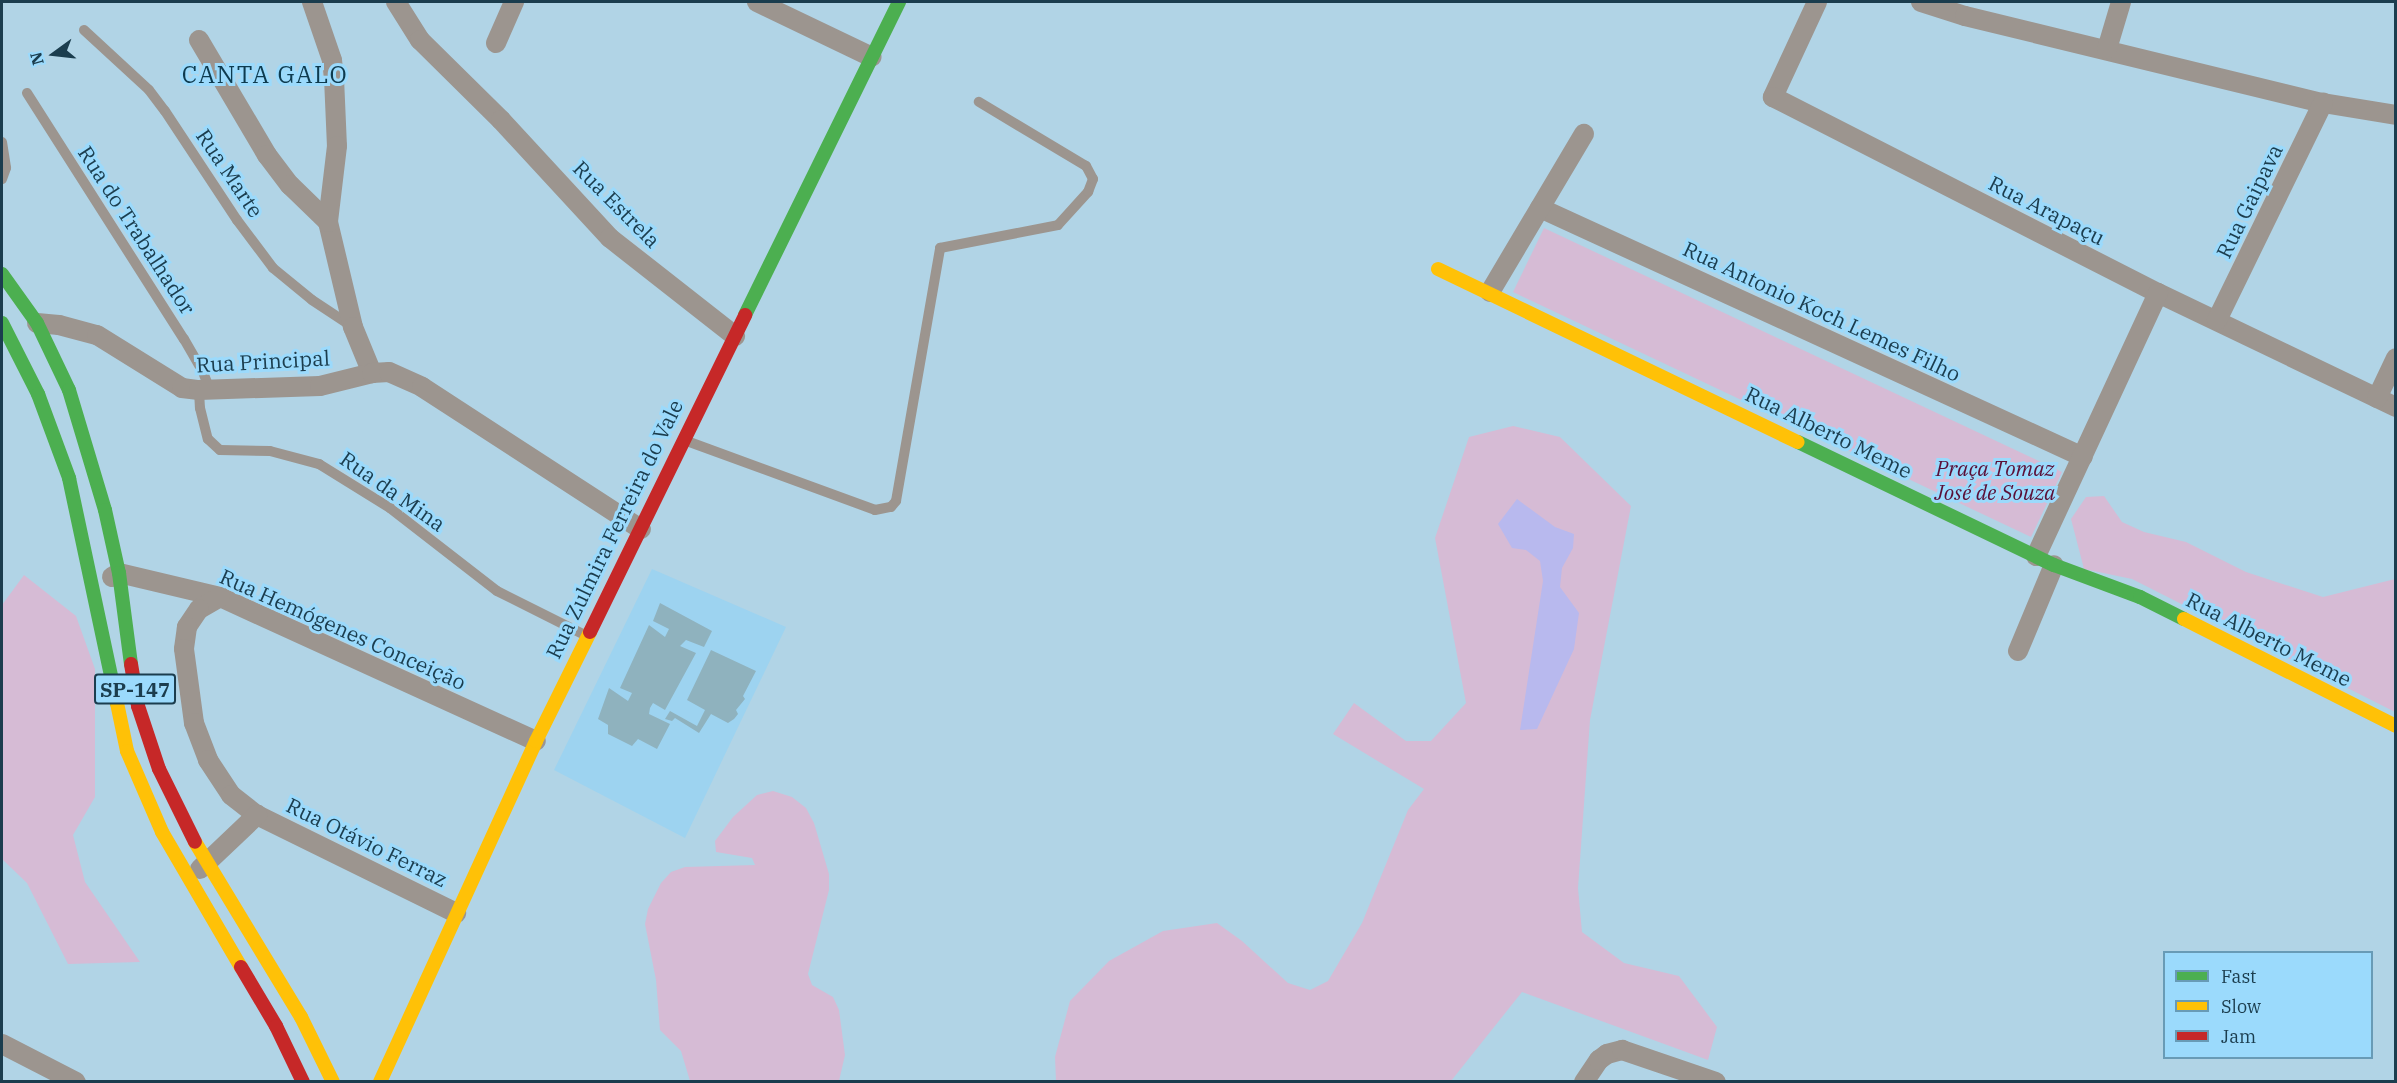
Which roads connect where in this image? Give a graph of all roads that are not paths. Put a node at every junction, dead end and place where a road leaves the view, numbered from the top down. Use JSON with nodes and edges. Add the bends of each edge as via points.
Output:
{"nodes":[{"id":1,"x":316,"y":2,"type":"edge"},
{"id":2,"x":396,"y":2,"type":"edge"},
{"id":3,"x":514,"y":2,"type":"edge"},
{"id":4,"x":757,"y":2,"type":"edge"},
{"id":5,"x":899,"y":2,"type":"edge"},
{"id":6,"x":1817,"y":2,"type":"edge"},
{"id":7,"x":1921,"y":2,"type":"edge"},
{"id":8,"x":2121,"y":2,"type":"edge"},
{"id":9,"x":1967,"y":9,"type":"edge"},
{"id":10,"x":84,"y":30,"type":"dead end"},
{"id":11,"x":199,"y":40,"type":"dead end"},
{"id":12,"x":496,"y":42,"type":"dead end"},
{"id":13,"x":2107,"y":49,"type":"junction"},
{"id":14,"x":872,"y":57,"type":"junction"},
{"id":15,"x":27,"y":93,"type":"dead end"},
{"id":16,"x":979,"y":102,"type":"dead end"},
{"id":17,"x":2323,"y":103,"type":"junction"},
{"id":18,"x":2396,"y":115,"type":"edge"},
{"id":19,"x":1584,"y":134,"type":"dead end"},
{"id":20,"x":2,"y":142,"type":"edge"},
{"id":21,"x":2,"y":179,"type":"edge"},
{"id":22,"x":1540,"y":208,"type":"junction"},
{"id":23,"x":328,"y":222,"type":"junction"},
{"id":24,"x":1438,"y":269,"type":"dead end"},
{"id":25,"x":2,"y":274,"type":"edge"},
{"id":26,"x":1490,"y":292,"type":"junction"},
{"id":27,"x":2158,"y":293,"type":"junction"},
{"id":28,"x":2217,"y":320,"type":"junction"},
{"id":29,"x":2,"y":323,"type":"edge"},
{"id":30,"x":37,"y":323,"type":"junction"},
{"id":31,"x":353,"y":327,"type":"junction"},
{"id":32,"x":735,"y":336,"type":"junction"},
{"id":33,"x":2396,"y":358,"type":"edge"},
{"id":34,"x":372,"y":373,"type":"junction"},
{"id":35,"x":204,"y":390,"type":"junction"},
{"id":36,"x":2377,"y":398,"type":"junction"},
{"id":37,"x":2396,"y":407,"type":"edge"},
{"id":38,"x":684,"y":440,"type":"junction"},
{"id":39,"x":2084,"y":458,"type":"junction"},
{"id":40,"x":641,"y":529,"type":"junction"},
{"id":41,"x":2036,"y":556,"type":"junction"},
{"id":42,"x":2054,"y":565,"type":"junction"},
{"id":43,"x":119,"y":573,"type":"junction"},
{"id":44,"x":93,"y":587,"type":"junction"},
{"id":45,"x":220,"y":597,"type":"junction"},
{"id":46,"x":588,"y":636,"type":"junction"},
{"id":47,"x":2018,"y":651,"type":"dead end"},
{"id":48,"x":2396,"y":726,"type":"edge"},
{"id":49,"x":536,"y":741,"type":"junction"},
{"id":50,"x":257,"y":815,"type":"junction"},
{"id":51,"x":208,"y":863,"type":"junction"},
{"id":52,"x":188,"y":878,"type":"junction"},
{"id":53,"x":456,"y":913,"type":"junction"},
{"id":54,"x":2,"y":1044,"type":"edge"},
{"id":55,"x":302,"y":1079,"type":"edge"},
{"id":56,"x":76,"y":1082,"type":"edge"},
{"id":57,"x":333,"y":1082,"type":"edge"},
{"id":58,"x":380,"y":1082,"type":"edge"},
{"id":59,"x":1584,"y":1082,"type":"edge"},
{"id":60,"x":1716,"y":1082,"type":"edge"}],
"edges":[{"from":1,"to":23,"type":"street","via":[[334,78],[337,146]]},
{"from":2,"to":32,"type":"street","name":"Rua Estrela","via":[[420,40],[501,120],[610,238]]},
{"from":3,"to":12,"type":"street"},
{"from":4,"to":14,"type":"street"},
{"from":5,"to":14,"type":"street","name":"Rua Zulmira Ferreira do Vale"},
{"from":6,"to":27,"type":"street","name":"Rua Arapaçu","via":[[1773,97]]},
{"from":7,"to":9,"type":"street"},
{"from":8,"to":13,"type":"street"},
{"from":9,"to":13,"type":"street"},
{"from":10,"to":31,"type":"lane","name":"Rua Marte","via":[[149,90],[273,268]]},
{"from":11,"to":23,"type":"street","via":[[267,155],[290,185]]},
{"from":13,"to":17,"type":"street"},
{"from":14,"to":32,"type":"street","name":"Rua Zulmira Ferreira do Vale"},
{"from":15,"to":35,"type":"lane","name":"Rua do Trabalhador","via":[[184,339],[203,372]]},
{"from":16,"to":38,"type":"lane","via":[[1086,166],[1093,179],[1088,192],[1058,225],[940,248],[896,501],[891,507],[875,510]]},
{"from":17,"to":18,"type":"street"},
{"from":17,"to":28,"type":"street","name":"Rua Gaipava"},
{"from":19,"to":22,"type":"street"},
{"from":20,"to":21,"type":"lane","via":[[6,168]]},
{"from":22,"to":26,"type":"street"},
{"from":22,"to":39,"type":"street","name":"Rua Antonio Koch Lemes Filho"},
{"from":23,"to":31,"type":"street"},
{"from":24,"to":26,"type":"street","name":"Rua Alberto Meme"},
{"from":25,"to":30,"type":"street","number":"SP-147"},
{"from":26,"to":41,"type":"street","name":"Rua Alberto Meme"},
{"from":27,"to":28,"type":"street","name":"Rua Arapaçu"},
{"from":27,"to":39,"type":"street"},
{"from":28,"to":36,"type":"street","name":"Rua Arapaçu"},
{"from":29,"to":44,"type":"street","number":"SP-147","via":[[38,394],[69,478]]},
{"from":30,"to":35,"type":"street","name":"Rua Principal","via":[[97,335],[182,388]]},
{"from":30,"to":43,"type":"street","number":"SP-147","via":[[69,390],[105,510]]},
{"from":31,"to":34,"type":"street"},
{"from":32,"to":38,"type":"street","name":"Rua Zulmira Ferreira do Vale"},
{"from":33,"to":36,"type":"street"},
{"from":34,"to":35,"type":"street","name":"Rua Principal","via":[[320,386]]},
{"from":34,"to":40,"type":"street","name":"Rua Principal","via":[[389,372],[422,387]]},
{"from":35,"to":46,"type":"lane","name":"Rua da Mina","via":[[208,439],[220,450],[270,451],[320,464],[390,508],[497,591]]},
{"from":36,"to":37,"type":"street","name":"Rua Arapaçu"},
{"from":38,"to":40,"type":"street","name":"Rua Zulmira Ferreira do Vale"},
{"from":39,"to":41,"type":"street"},
{"from":40,"to":46,"type":"street","name":"Rua Zulmira Ferreira do Vale"},
{"from":41,"to":42,"type":"street","name":"Rua Alberto Meme"},
{"from":42,"to":47,"type":"street"},
{"from":42,"to":48,"type":"street","name":"Rua Alberto Meme","via":[[2140,597]]},
{"from":43,"to":44,"type":"street"},
{"from":43,"to":45,"type":"street","name":"Rua Hemógenes Conceição"},
{"from":43,"to":51,"type":"street","number":"SP-147","via":[[138,706],[159,769]]},
{"from":44,"to":52,"type":"street","number":"SP-147","via":[[127,751],[162,832]]},
{"from":45,"to":49,"type":"street","name":"Rua Hemógenes Conceição"},
{"from":45,"to":50,"type":"street","name":"Rua Otávio Ferraz","via":[[199,609],[187,627],[185,669],[194,723],[208,760],[231,795]]},
{"from":46,"to":49,"type":"street","name":"Rua Zulmira Ferreira do Vale"},
{"from":49,"to":53,"type":"street","name":"Rua Zulmira Ferreira do Vale"},
{"from":50,"to":51,"type":"street"},
{"from":50,"to":53,"type":"street","name":"Rua Otávio Ferraz"},
{"from":51,"to":52,"type":"street"},
{"from":51,"to":57,"type":"street","number":"SP-147","via":[[301,1017]]},
{"from":52,"to":55,"type":"street","number":"SP-147","via":[[276,1026]]},
{"from":53,"to":58,"type":"street","name":"Rua Zulmira Ferreira do Vale"},
{"from":54,"to":56,"type":"street"},
{"from":59,"to":60,"type":"street","via":[[1599,1060],[1622,1050]]}]}
